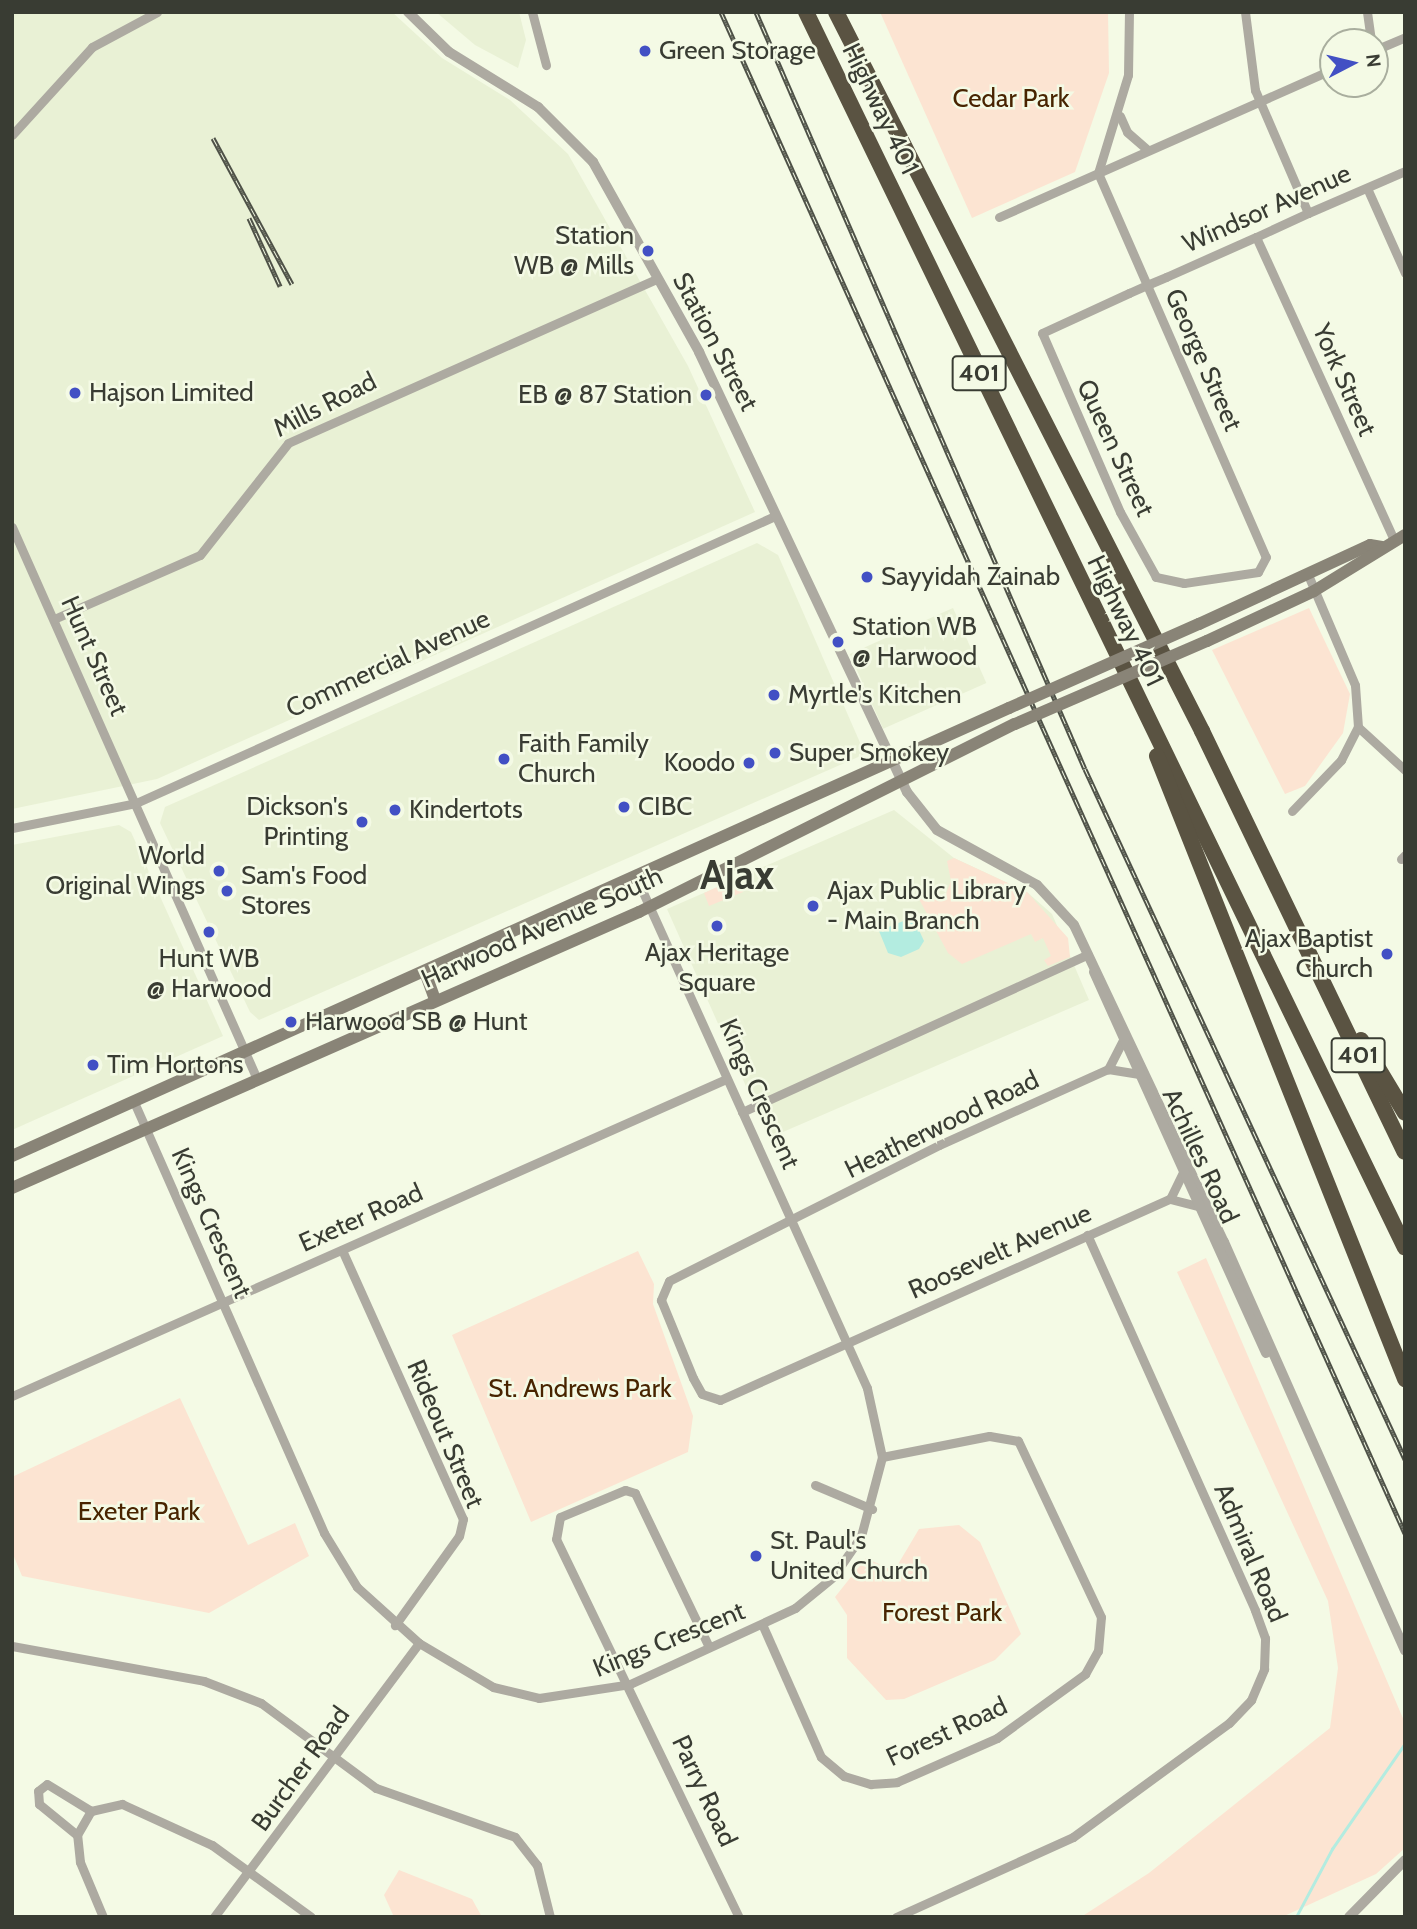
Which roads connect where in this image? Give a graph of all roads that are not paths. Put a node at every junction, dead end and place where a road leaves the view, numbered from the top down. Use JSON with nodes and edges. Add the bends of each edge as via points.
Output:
{"nodes":[{"id":1,"x":156,"y":12,"type":"edge"},
{"id":2,"x":533,"y":12,"type":"edge"},
{"id":3,"x":807,"y":12,"type":"edge"},
{"id":4,"x":836,"y":12,"type":"edge"},
{"id":5,"x":1129,"y":12,"type":"edge"},
{"id":6,"x":1245,"y":12,"type":"edge"},
{"id":7,"x":409,"y":13,"type":"edge"},
{"id":8,"x":546,"y":65,"type":"dead end"},
{"id":9,"x":1319,"y":76,"type":"edge"},
{"id":10,"x":1259,"y":104,"type":"junction"},
{"id":11,"x":1120,"y":116,"type":"junction"},
{"id":12,"x":12,"y":135,"type":"edge"},
{"id":13,"x":1148,"y":150,"type":"junction"},
{"id":14,"x":1405,"y":171,"type":"edge"},
{"id":15,"x":1098,"y":173,"type":"junction"},
{"id":16,"x":1367,"y":188,"type":"junction"},
{"id":17,"x":1308,"y":213,"type":"junction"},
{"id":18,"x":999,"y":217,"type":"dead end"},
{"id":19,"x":1256,"y":237,"type":"junction"},
{"id":20,"x":1405,"y":273,"type":"edge"},
{"id":21,"x":656,"y":279,"type":"junction"},
{"id":22,"x":1147,"y":285,"type":"junction"},
{"id":23,"x":775,"y":516,"type":"junction"},
{"id":24,"x":12,"y":527,"type":"edge"},
{"id":25,"x":1394,"y":541,"type":"edge"},
{"id":26,"x":1267,"y":563,"type":"joint"},
{"id":27,"x":1308,"y":575,"type":"junction"},
{"id":28,"x":1314,"y":591,"type":"junction"},
{"id":29,"x":54,"y":619,"type":"junction"},
{"id":30,"x":1358,"y":727,"type":"junction"},
{"id":31,"x":1152,"y":733,"type":"junction"},
{"id":32,"x":891,"y":762,"type":"junction"},
{"id":33,"x":1405,"y":770,"type":"edge"},
{"id":34,"x":900,"y":780,"type":"junction"},
{"id":35,"x":136,"y":803,"type":"junction"},
{"id":36,"x":1292,"y":811,"type":"dead end"},
{"id":37,"x":12,"y":828,"type":"edge"},
{"id":38,"x":637,"y":879,"type":"junction"},
{"id":39,"x":650,"y":907,"type":"junction"},
{"id":40,"x":1088,"y":954,"type":"junction"},
{"id":41,"x":1311,"y":959,"type":"junction"},
{"id":42,"x":425,"y":972,"type":"junction"},
{"id":43,"x":435,"y":1000,"type":"junction"},
{"id":44,"x":1123,"y":1040,"type":"junction"},
{"id":45,"x":247,"y":1052,"type":"junction"},
{"id":46,"x":1108,"y":1069,"type":"junction"},
{"id":47,"x":1138,"y":1074,"type":"junction"},
{"id":48,"x":257,"y":1079,"type":"junction"},
{"id":49,"x":726,"y":1079,"type":"junction"},
{"id":50,"x":134,"y":1102,"type":"junction"},
{"id":51,"x":742,"y":1112,"type":"junction"},
{"id":52,"x":1405,"y":1113,"type":"edge"},
{"id":53,"x":146,"y":1129,"type":"junction"},
{"id":54,"x":1405,"y":1152,"type":"edge"},
{"id":55,"x":12,"y":1156,"type":"edge"},
{"id":56,"x":1183,"y":1172,"type":"junction"},
{"id":57,"x":12,"y":1188,"type":"edge"},
{"id":58,"x":1170,"y":1199,"type":"junction"},
{"id":59,"x":1198,"y":1206,"type":"junction"},
{"id":60,"x":794,"y":1221,"type":"junction"},
{"id":61,"x":1087,"y":1235,"type":"junction"},
{"id":62,"x":1405,"y":1248,"type":"edge"},
{"id":63,"x":342,"y":1250,"type":"junction"},
{"id":64,"x":222,"y":1302,"type":"junction"},
{"id":65,"x":847,"y":1344,"type":"junction"},
{"id":66,"x":1279,"y":1373,"type":"junction"},
{"id":67,"x":1405,"y":1379,"type":"edge"},
{"id":68,"x":12,"y":1396,"type":"edge"},
{"id":69,"x":882,"y":1457,"type":"junction"},
{"id":70,"x":815,"y":1485,"type":"dead end"},
{"id":71,"x":872,"y":1509,"type":"junction"},
{"id":72,"x":762,"y":1624,"type":"junction"},
{"id":73,"x":396,"y":1625,"type":"junction"},
{"id":74,"x":419,"y":1643,"type":"junction"},
{"id":75,"x":12,"y":1646,"type":"edge"},
{"id":76,"x":709,"y":1647,"type":"junction"},
{"id":77,"x":1405,"y":1651,"type":"edge"},
{"id":78,"x":630,"y":1684,"type":"junction"},
{"id":79,"x":335,"y":1759,"type":"junction"},
{"id":80,"x":92,"y":1811,"type":"junction"},
{"id":81,"x":78,"y":1835,"type":"junction"},
{"id":82,"x":1405,"y":1860,"type":"edge"},
{"id":83,"x":251,"y":1874,"type":"junction"},
{"id":84,"x":103,"y":1917,"type":"edge"},
{"id":85,"x":214,"y":1917,"type":"edge"},
{"id":86,"x":311,"y":1917,"type":"edge"},
{"id":87,"x":550,"y":1917,"type":"edge"},
{"id":88,"x":739,"y":1917,"type":"edge"},
{"id":89,"x":896,"y":1917,"type":"edge"},
{"id":90,"x":1349,"y":1917,"type":"edge"}],
"edges":[{"from":1,"to":12,"type":"street","via":[[92,47]]},
{"from":2,"to":8,"type":"street"},
{"from":3,"to":31,"type":"highway","name":"Highway 401","number":"401"},
{"from":4,"to":41,"type":"highway","name":"Highway 401","number":"401"},
{"from":5,"to":11,"type":"street"},
{"from":6,"to":10,"type":"street"},
{"from":7,"to":21,"type":"street","name":"Station Street","via":[[449,52],[538,107],[575,139],[610,187]]},
{"from":9,"to":10,"type":"street"},
{"from":10,"to":13,"type":"street"},
{"from":10,"to":17,"type":"street"},
{"from":11,"to":13,"type":"street","via":[[1127,132]]},
{"from":11,"to":15,"type":"street"},
{"from":13,"to":15,"type":"street"},
{"from":14,"to":16,"type":"street","name":"Windsor Avenue"},
{"from":15,"to":18,"type":"street"},
{"from":15,"to":22,"type":"street","name":"George Street"},
{"from":16,"to":17,"type":"street","name":"Windsor Avenue"},
{"from":16,"to":20,"type":"street"},
{"from":17,"to":19,"type":"street","name":"Windsor Avenue"},
{"from":19,"to":22,"type":"street","name":"Windsor Avenue"},
{"from":19,"to":25,"type":"street","name":"York Street"},
{"from":21,"to":23,"type":"street","name":"Station Street","via":[[699,352]]},
{"from":21,"to":29,"type":"street","name":"Mills Road","via":[[288,443],[200,555]]},
{"from":22,"to":26,"type":"street","name":"George Street"},
{"from":22,"to":26,"type":"street","name":"Queen Street","via":[[1042,333],[1044,347],[1156,577],[1200,582],[1258,572]]},
{"from":23,"to":32,"type":"street","name":"Station Street"},
{"from":23,"to":35,"type":"street","name":"Commercial Avenue"},
{"from":24,"to":29,"type":"street","name":"Hunt Street"},
{"from":25,"to":27,"type":"main road","name":"Harwood Avenue South","via":[[1370,545]]},
{"from":25,"to":28,"type":"main road","name":"Harwood Avenue South","via":[[1376,558]]},
{"from":27,"to":28,"type":"street"},
{"from":27,"to":32,"type":"main road","name":"Harwood Avenue South","bridge":true},
{"from":28,"to":30,"type":"street","via":[[1355,685]]},
{"from":28,"to":34,"type":"main road","name":"Harwood Avenue South","bridge":true},
{"from":29,"to":35,"type":"street","name":"Hunt Street"},
{"from":30,"to":33,"type":"street"},
{"from":30,"to":36,"type":"street","via":[[1341,760]]},
{"from":31,"to":62,"type":"highway","name":"Highway 401","number":"401"},
{"from":31,"to":67,"type":"highway","via":[[1163,783]]},
{"from":32,"to":34,"type":"street","name":"Achilles Road"},
{"from":32,"to":38,"type":"main road","name":"Harwood Avenue South"},
{"from":34,"to":39,"type":"main road","name":"Harwood Avenue South"},
{"from":34,"to":40,"type":"street","name":"Achilles Road","via":[[937,830],[1049,894]]},
{"from":35,"to":37,"type":"street","name":"Commercial Avenue"},
{"from":35,"to":45,"type":"street","name":"Hunt Street"},
{"from":38,"to":39,"type":"street","name":"Kings Crescent"},
{"from":38,"to":42,"type":"main road","name":"Harwood Avenue South"},
{"from":39,"to":43,"type":"main road","name":"Harwood Avenue South"},
{"from":39,"to":49,"type":"street","name":"Kings Crescent"},
{"from":40,"to":44,"type":"street","name":"Achilles Road"},
{"from":40,"to":51,"type":"street"},
{"from":40,"to":66,"type":"street","name":"Achilles Road"},
{"from":41,"to":52,"type":"highway"},
{"from":41,"to":54,"type":"highway","name":"Highway 401","number":"401"},
{"from":42,"to":43,"type":"main road"},
{"from":42,"to":45,"type":"main road","name":"Harwood Avenue South"},
{"from":43,"to":48,"type":"main road","name":"Harwood Avenue South"},
{"from":44,"to":46,"type":"street"},
{"from":44,"to":47,"type":"street","name":"Achilles Road"},
{"from":45,"to":48,"type":"street"},
{"from":45,"to":50,"type":"main road","name":"Harwood Avenue South"},
{"from":46,"to":47,"type":"street"},
{"from":46,"to":60,"type":"street","name":"Heatherwood Road","via":[[939,1145]]},
{"from":47,"to":56,"type":"street","name":"Achilles Road"},
{"from":48,"to":53,"type":"main road","name":"Harwood Avenue South"},
{"from":49,"to":51,"type":"street","name":"Kings Crescent"},
{"from":49,"to":63,"type":"street","name":"Exeter Road"},
{"from":50,"to":53,"type":"street","name":"Kings Crescent"},
{"from":50,"to":55,"type":"main road","name":"Harwood Avenue South"},
{"from":51,"to":60,"type":"street","name":"Kings Crescent"},
{"from":53,"to":57,"type":"main road","name":"Harwood Avenue South"},
{"from":53,"to":64,"type":"street","name":"Kings Crescent"},
{"from":56,"to":58,"type":"street"},
{"from":56,"to":59,"type":"street","name":"Achilles Road"},
{"from":58,"to":59,"type":"street"},
{"from":58,"to":61,"type":"street","name":"Roosevelt Avenue"},
{"from":59,"to":66,"type":"street","name":"Achilles Road"},
{"from":60,"to":65,"type":"street","name":"Kings Crescent"},
{"from":60,"to":65,"type":"street","name":"Heatherwood Road","via":[[663,1289],[661,1300],[693,1378],[702,1394],[720,1400]]},
{"from":61,"to":65,"type":"street","name":"Roosevelt Avenue"},
{"from":61,"to":89,"type":"street","name":"Admiral Road","via":[[1255,1610],[1265,1638],[1264,1669],[1251,1700],[1228,1723],[1073,1837]]},
{"from":63,"to":64,"type":"street","name":"Exeter Road"},
{"from":63,"to":73,"type":"street","name":"Rideout Street","via":[[463,1519],[459,1536]]},
{"from":64,"to":68,"type":"street","name":"Exeter Road"},
{"from":64,"to":73,"type":"street","name":"Kings Crescent","via":[[332,1549],[357,1587]]},
{"from":65,"to":69,"type":"street","name":"Kings Crescent","via":[[873,1407]]},
{"from":66,"to":77,"type":"street","name":"Achilles Road"},
{"from":69,"to":71,"type":"street","name":"Kings Crescent"},
{"from":69,"to":72,"type":"street","name":"Forest Road","via":[[989,1436],[1018,1441],[1101,1617],[1098,1651],[1085,1674],[997,1738],[897,1782],[871,1784],[844,1776],[821,1756]]},
{"from":70,"to":71,"type":"street"},
{"from":71,"to":72,"type":"street","name":"Kings Crescent","via":[[833,1577],[795,1608]]},
{"from":72,"to":76,"type":"street","name":"Kings Crescent"},
{"from":73,"to":74,"type":"street","name":"Kings Crescent"},
{"from":74,"to":78,"type":"street","name":"Kings Crescent","via":[[466,1676],[519,1694],[589,1695]]},
{"from":74,"to":79,"type":"street","name":"Burcher Road"},
{"from":75,"to":79,"type":"street","via":[[225,1687],[261,1703]]},
{"from":76,"to":78,"type":"street","name":"Kings Crescent"},
{"from":76,"to":78,"type":"street","name":"Parry Road","via":[[635,1493],[625,1490],[560,1517],[556,1539]]},
{"from":78,"to":88,"type":"street","name":"Parry Road"},
{"from":79,"to":83,"type":"street","name":"Burcher Road"},
{"from":79,"to":87,"type":"street","via":[[376,1788],[515,1837],[537,1865]]},
{"from":80,"to":81,"type":"street"},
{"from":80,"to":81,"type":"street","via":[[47,1784],[38,1791],[39,1804]]},
{"from":80,"to":83,"type":"street","via":[[122,1804],[150,1811]]},
{"from":81,"to":84,"type":"street","via":[[80,1862]]},
{"from":82,"to":90,"type":"street"},
{"from":83,"to":85,"type":"street","name":"Burcher Road"},
{"from":83,"to":86,"type":"street"}]}
